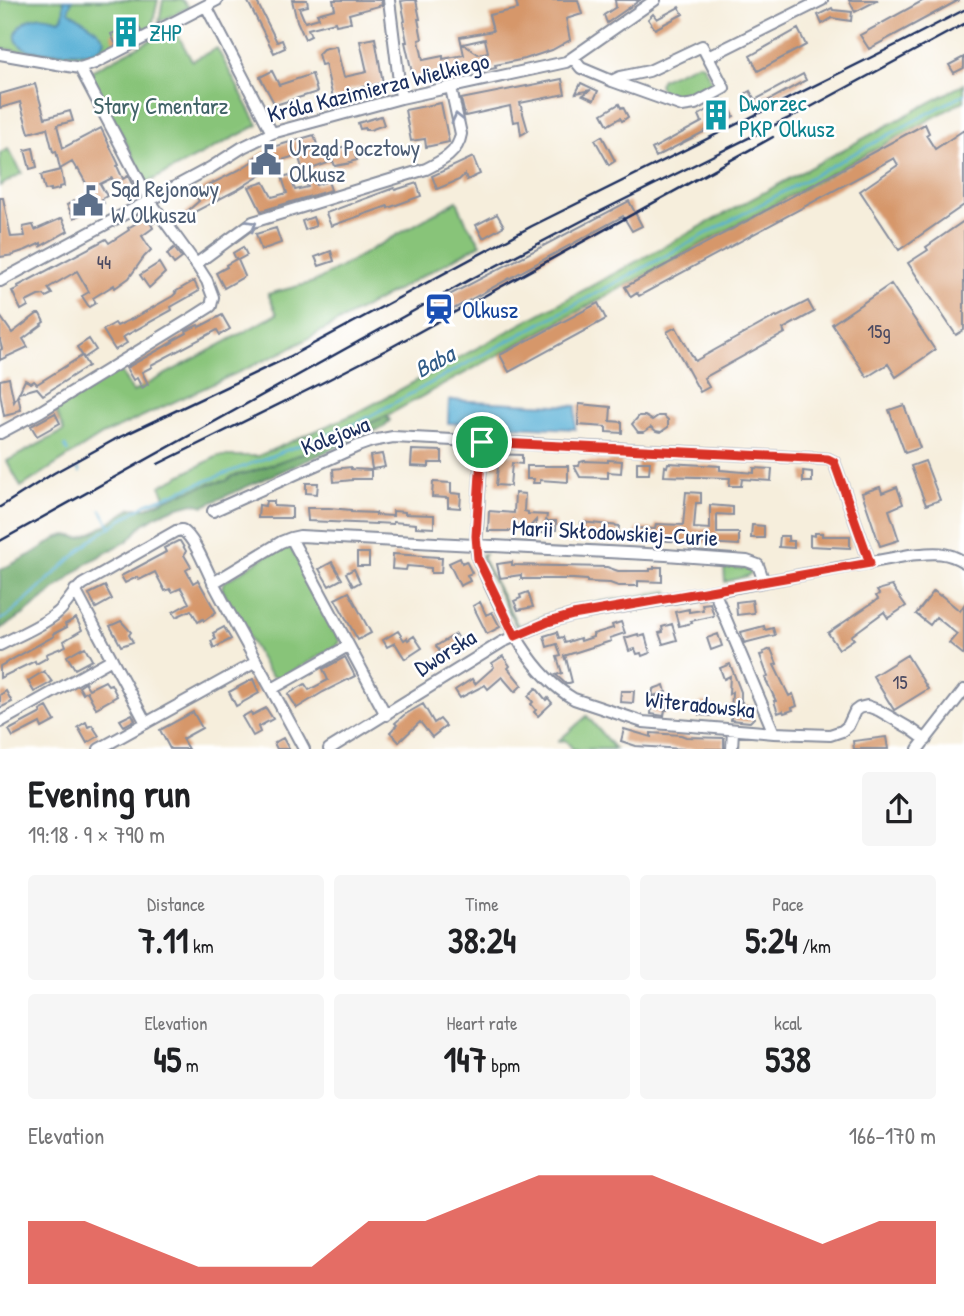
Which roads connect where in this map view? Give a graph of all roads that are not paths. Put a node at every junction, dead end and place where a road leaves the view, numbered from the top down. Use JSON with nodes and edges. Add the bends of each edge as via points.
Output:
{"nodes":[{"id":1,"x":217,"y":0,"type":"edge"},
{"id":2,"x":389,"y":0,"type":"edge"},
{"id":3,"x":656,"y":0,"type":"edge"},
{"id":4,"x":822,"y":0,"type":"edge"},
{"id":5,"x":206,"y":6,"type":"junction"},
{"id":6,"x":0,"y":54,"type":"edge"},
{"id":7,"x":708,"y":57,"type":"junction"},
{"id":8,"x":573,"y":58,"type":"junction"},
{"id":9,"x":80,"y":68,"type":"junction"},
{"id":10,"x":612,"y":82,"type":"junction"},
{"id":11,"x":451,"y":88,"type":"junction"},
{"id":12,"x":401,"y":98,"type":"junction"},
{"id":13,"x":272,"y":133,"type":"junction"},
{"id":14,"x":150,"y":201,"type":"junction"},
{"id":15,"x":197,"y":265,"type":"junction"},
{"id":16,"x":0,"y":281,"type":"edge"},
{"id":17,"x":0,"y":432,"type":"edge"},
{"id":18,"x":482,"y":442,"type":"junction"},
{"id":19,"x":213,"y":511,"type":"dead end"},
{"id":20,"x":291,"y":538,"type":"junction"},
{"id":21,"x":476,"y":546,"type":"junction"},
{"id":22,"x":964,"y":562,"type":"edge"},
{"id":23,"x":870,"y":563,"type":"junction"},
{"id":24,"x":764,"y":582,"type":"junction"},
{"id":25,"x":213,"y":583,"type":"junction"},
{"id":26,"x":75,"y":590,"type":"junction"},
{"id":27,"x":714,"y":591,"type":"junction"},
{"id":28,"x":515,"y":636,"type":"junction"},
{"id":29,"x":0,"y":645,"type":"edge"},
{"id":30,"x":348,"y":646,"type":"junction"},
{"id":31,"x":112,"y":659,"type":"junction"},
{"id":32,"x":256,"y":662,"type":"junction"},
{"id":33,"x":272,"y":690,"type":"junction"},
{"id":34,"x":964,"y":690,"type":"edge"},
{"id":35,"x":386,"y":715,"type":"junction"},
{"id":36,"x":0,"y":722,"type":"edge"},
{"id":37,"x":146,"y":723,"type":"junction"},
{"id":38,"x":733,"y":730,"type":"junction"},
{"id":39,"x":774,"y":733,"type":"junction"},
{"id":40,"x":922,"y":745,"type":"edge"},
{"id":41,"x":99,"y":749,"type":"edge"},
{"id":42,"x":304,"y":749,"type":"edge"},
{"id":43,"x":329,"y":749,"type":"edge"},
{"id":44,"x":732,"y":749,"type":"edge"}],
"edges":[{"from":1,"to":5,"type":"street"},
{"from":2,"to":12,"type":"street"},
{"from":3,"to":8,"type":"street","name":"Króla Kazimierza Wielkiego"},
{"from":4,"to":7,"type":"street"},
{"from":5,"to":9,"type":"street"},
{"from":5,"to":13,"type":"street"},
{"from":6,"to":9,"type":"street"},
{"from":7,"to":10,"type":"street","via":[[702,46],[649,71]]},
{"from":7,"to":10,"type":"street","via":[[724,88],[695,104],[674,104]]},
{"from":8,"to":10,"type":"street","via":[[581,68]]},
{"from":8,"to":11,"type":"street","name":"Króla Kazimierza Wielkiego"},
{"from":9,"to":14,"type":"street"},
{"from":11,"to":12,"type":"street","name":"Króla Kazimierza Wielkiego"},
{"from":15,"to":11,"type":"street","one_way":true,"via":[[253,222],[441,162],[456,148],[461,134]]},
{"from":12,"to":13,"type":"street","name":"Króla Kazimierza Wielkiego"},
{"from":13,"to":14,"type":"street","name":"Króla Kazimierza Wielkiego"},
{"from":14,"to":15,"type":"street"},
{"from":14,"to":16,"type":"street","name":"Króla Kazimierza Wielkiego"},
{"from":15,"to":17,"type":"street","via":[[213,297],[211,306]]},
{"from":18,"to":19,"type":"street","name":"Kolejowa","via":[[393,437],[372,441]]},
{"from":18,"to":21,"type":"street","name":"Witeradowska"},
{"from":18,"to":23,"type":"street","name":"Kolejowa","via":[[828,459],[834,462]]},
{"from":20,"to":21,"type":"street","name":"Marii Skłodowskiej-Curie"},
{"from":20,"to":25,"type":"street","name":"Marii Skłodowskiej-Curie"},
{"from":20,"to":30,"type":"street"},
{"from":21,"to":24,"type":"street","name":"Marii Skłodowskiej-Curie","via":[[747,561],[758,565]]},
{"from":21,"to":28,"type":"street","name":"Witeradowska"},
{"from":22,"to":23,"type":"street","name":"Dworska","via":[[933,552]]},
{"from":23,"to":24,"type":"street","name":"Dworska"},
{"from":24,"to":27,"type":"street","name":"Dworska"},
{"from":25,"to":26,"type":"street","via":[[189,537],[179,530]]},
{"from":25,"to":32,"type":"street"},
{"from":26,"to":29,"type":"street","via":[[55,615]]},
{"from":26,"to":31,"type":"street"},
{"from":27,"to":28,"type":"street","name":"Dworska","via":[[573,615]]},
{"from":27,"to":39,"type":"street"},
{"from":28,"to":35,"type":"street","name":"Dworska"},
{"from":28,"to":38,"type":"street","name":"Witeradowska","via":[[555,687],[574,699],[643,722]]},
{"from":30,"to":33,"type":"street"},
{"from":30,"to":35,"type":"street"},
{"from":31,"to":36,"type":"street"},
{"from":31,"to":37,"type":"street"},
{"from":32,"to":33,"type":"street"},
{"from":32,"to":37,"type":"street"},
{"from":33,"to":42,"type":"street"},
{"from":34,"to":40,"type":"street"},
{"from":35,"to":43,"type":"street","name":"Dworska"},
{"from":37,"to":41,"type":"street"},
{"from":38,"to":39,"type":"street","name":"Witeradowska"},
{"from":38,"to":44,"type":"street"},
{"from":39,"to":40,"type":"street","name":"Witeradowska","via":[[842,731],[855,711],[867,706],[911,729]]}]}
